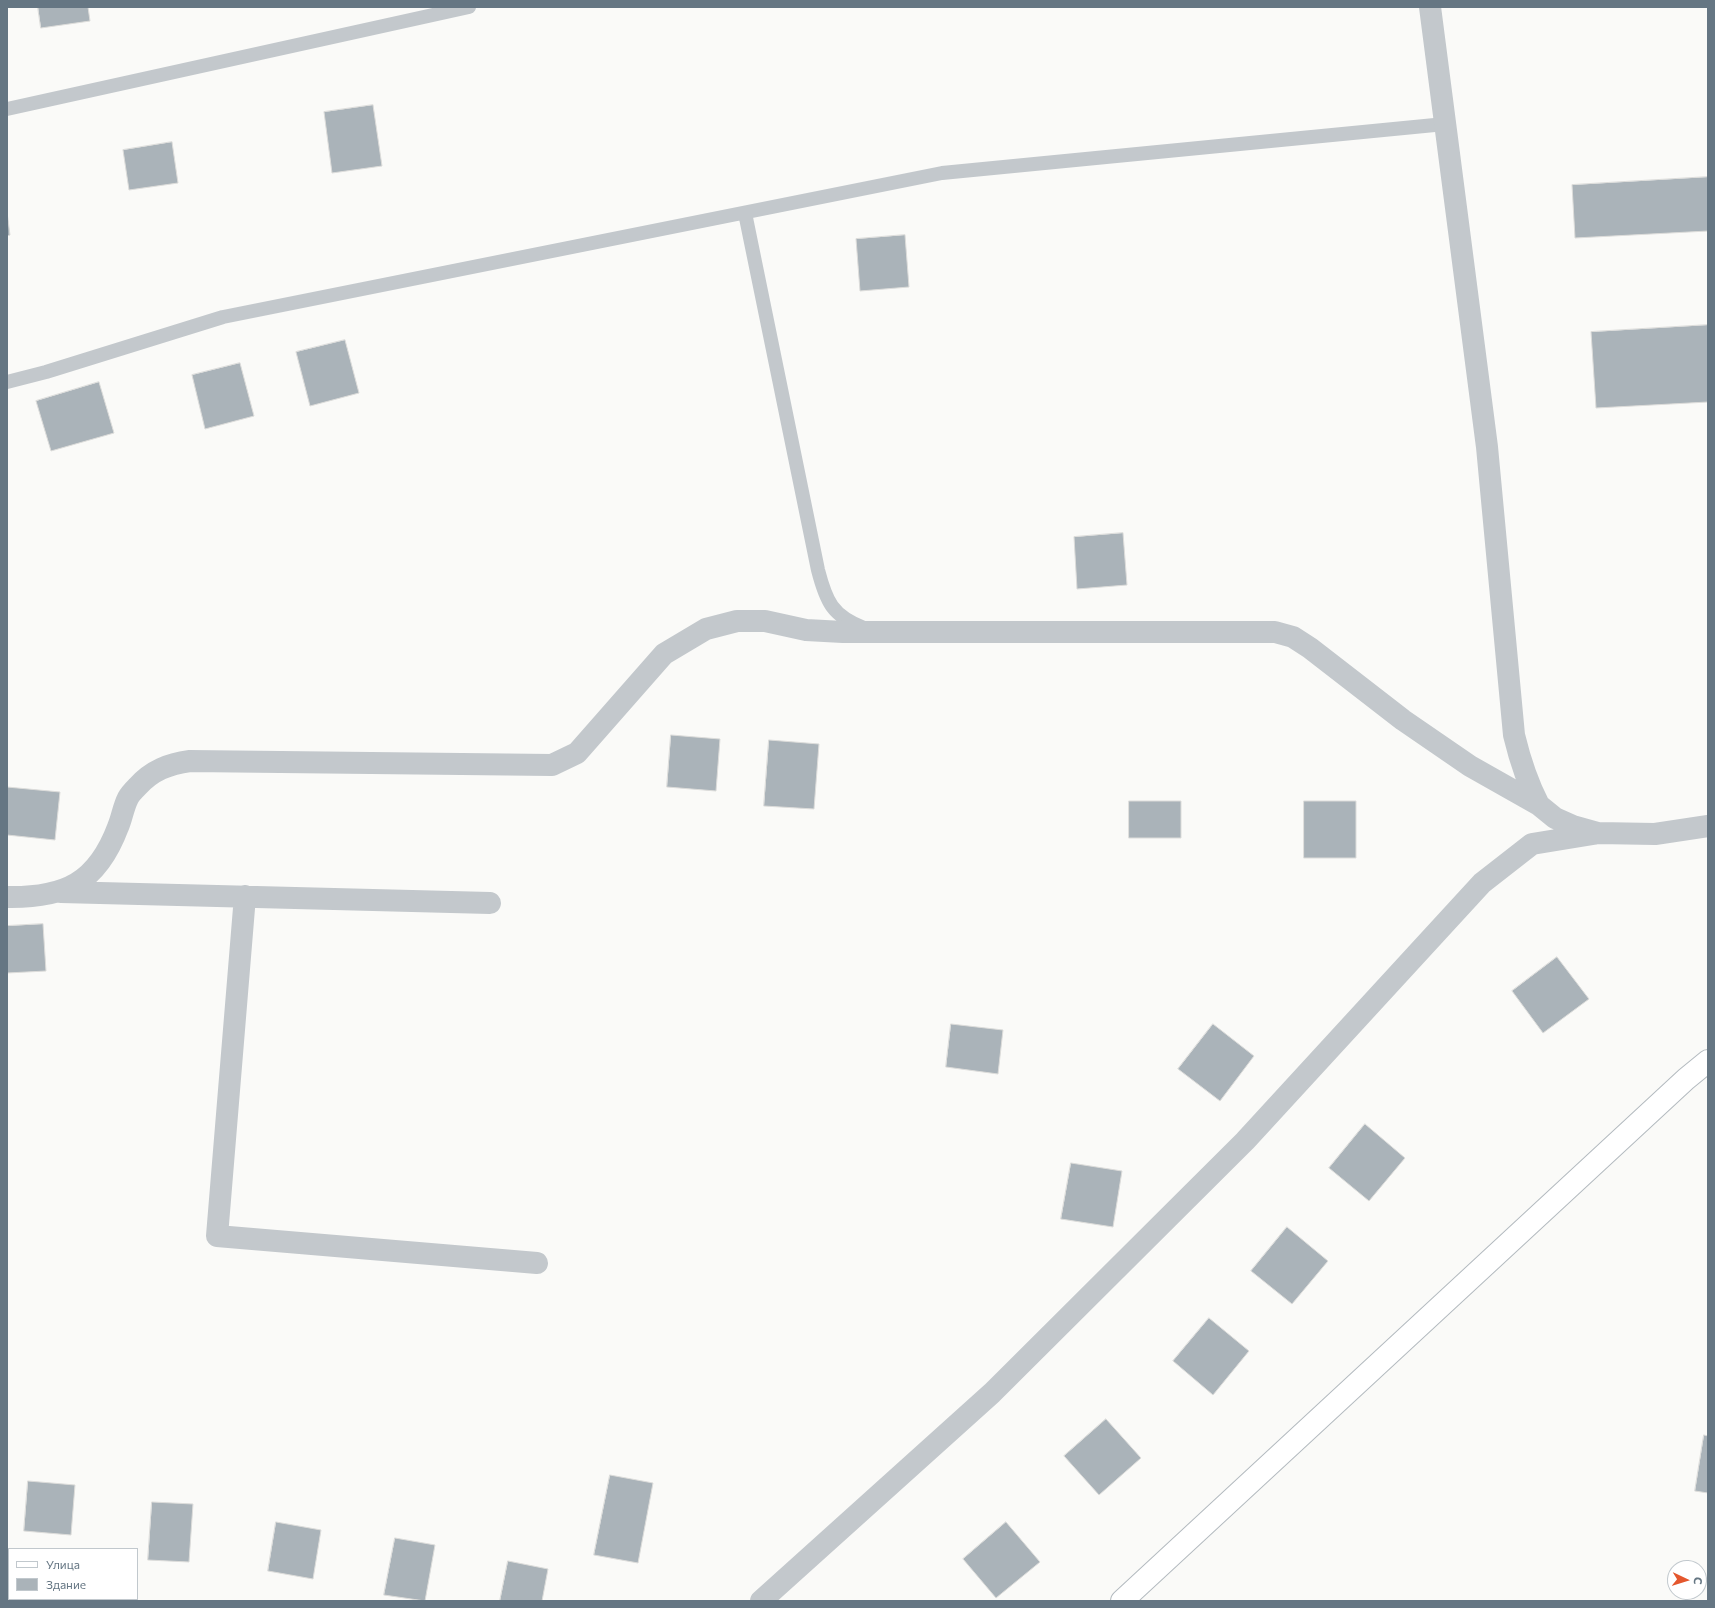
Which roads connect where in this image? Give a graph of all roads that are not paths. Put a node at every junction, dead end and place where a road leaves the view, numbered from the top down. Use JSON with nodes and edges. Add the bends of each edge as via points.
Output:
{"nodes":[{"id":1,"x":469,"y":7,"type":"edge"},
{"id":2,"x":1430,"y":7,"type":"edge"},
{"id":3,"x":7,"y":109,"type":"edge"},
{"id":4,"x":1445,"y":124,"type":"junction"},
{"id":5,"x":745,"y":213,"type":"junction"},
{"id":6,"x":7,"y":382,"type":"edge"},
{"id":7,"x":875,"y":632,"type":"junction"},
{"id":8,"x":1539,"y":805,"type":"junction"},
{"id":9,"x":1708,"y":826,"type":"edge"},
{"id":10,"x":1598,"y":833,"type":"junction"},
{"id":11,"x":61,"y":892,"type":"junction"},
{"id":12,"x":245,"y":896,"type":"junction"},
{"id":13,"x":7,"y":897,"type":"edge"},
{"id":14,"x":490,"y":902,"type":"dead end"},
{"id":15,"x":1708,"y":1061,"type":"edge"},
{"id":16,"x":537,"y":1263,"type":"dead end"},
{"id":17,"x":761,"y":1601,"type":"edge"},
{"id":18,"x":1122,"y":1601,"type":"edge"}],
"edges":[{"from":1,"to":3,"type":"lane"},
{"from":2,"to":4,"type":"street"},
{"from":4,"to":5,"type":"lane","via":[[942,173]]},
{"from":4,"to":8,"type":"street","via":[[1487,447],[1514,735],[1522,767]]},
{"from":5,"to":6,"type":"lane","via":[[223,317]]},
{"from":5,"to":7,"type":"lane","via":[[825,597],[835,611],[848,622]]},
{"from":7,"to":8,"type":"street","via":[[1275,632],[1293,637],[1310,648],[1403,720],[1470,766]]},
{"from":7,"to":11,"type":"street","via":[[806,630],[765,621],[737,621],[706,629],[664,654],[577,753],[552,765],[190,761],[168,765],[146,776],[128,797],[118,828],[104,858],[86,878]]},
{"from":8,"to":10,"type":"street","via":[[1555,818]]},
{"from":9,"to":10,"type":"street","via":[[1655,834]]},
{"from":10,"to":17,"type":"street","via":[[1532,844],[1482,883],[1245,1141],[992,1393]]},
{"from":11,"to":12,"type":"street"},
{"from":11,"to":13,"type":"street","via":[[29,897]]},
{"from":12,"to":14,"type":"street"},
{"from":12,"to":16,"type":"street","via":[[217,1236]]},
{"from":15,"to":18,"type":"street","via":[[1680,1084]]}]}
